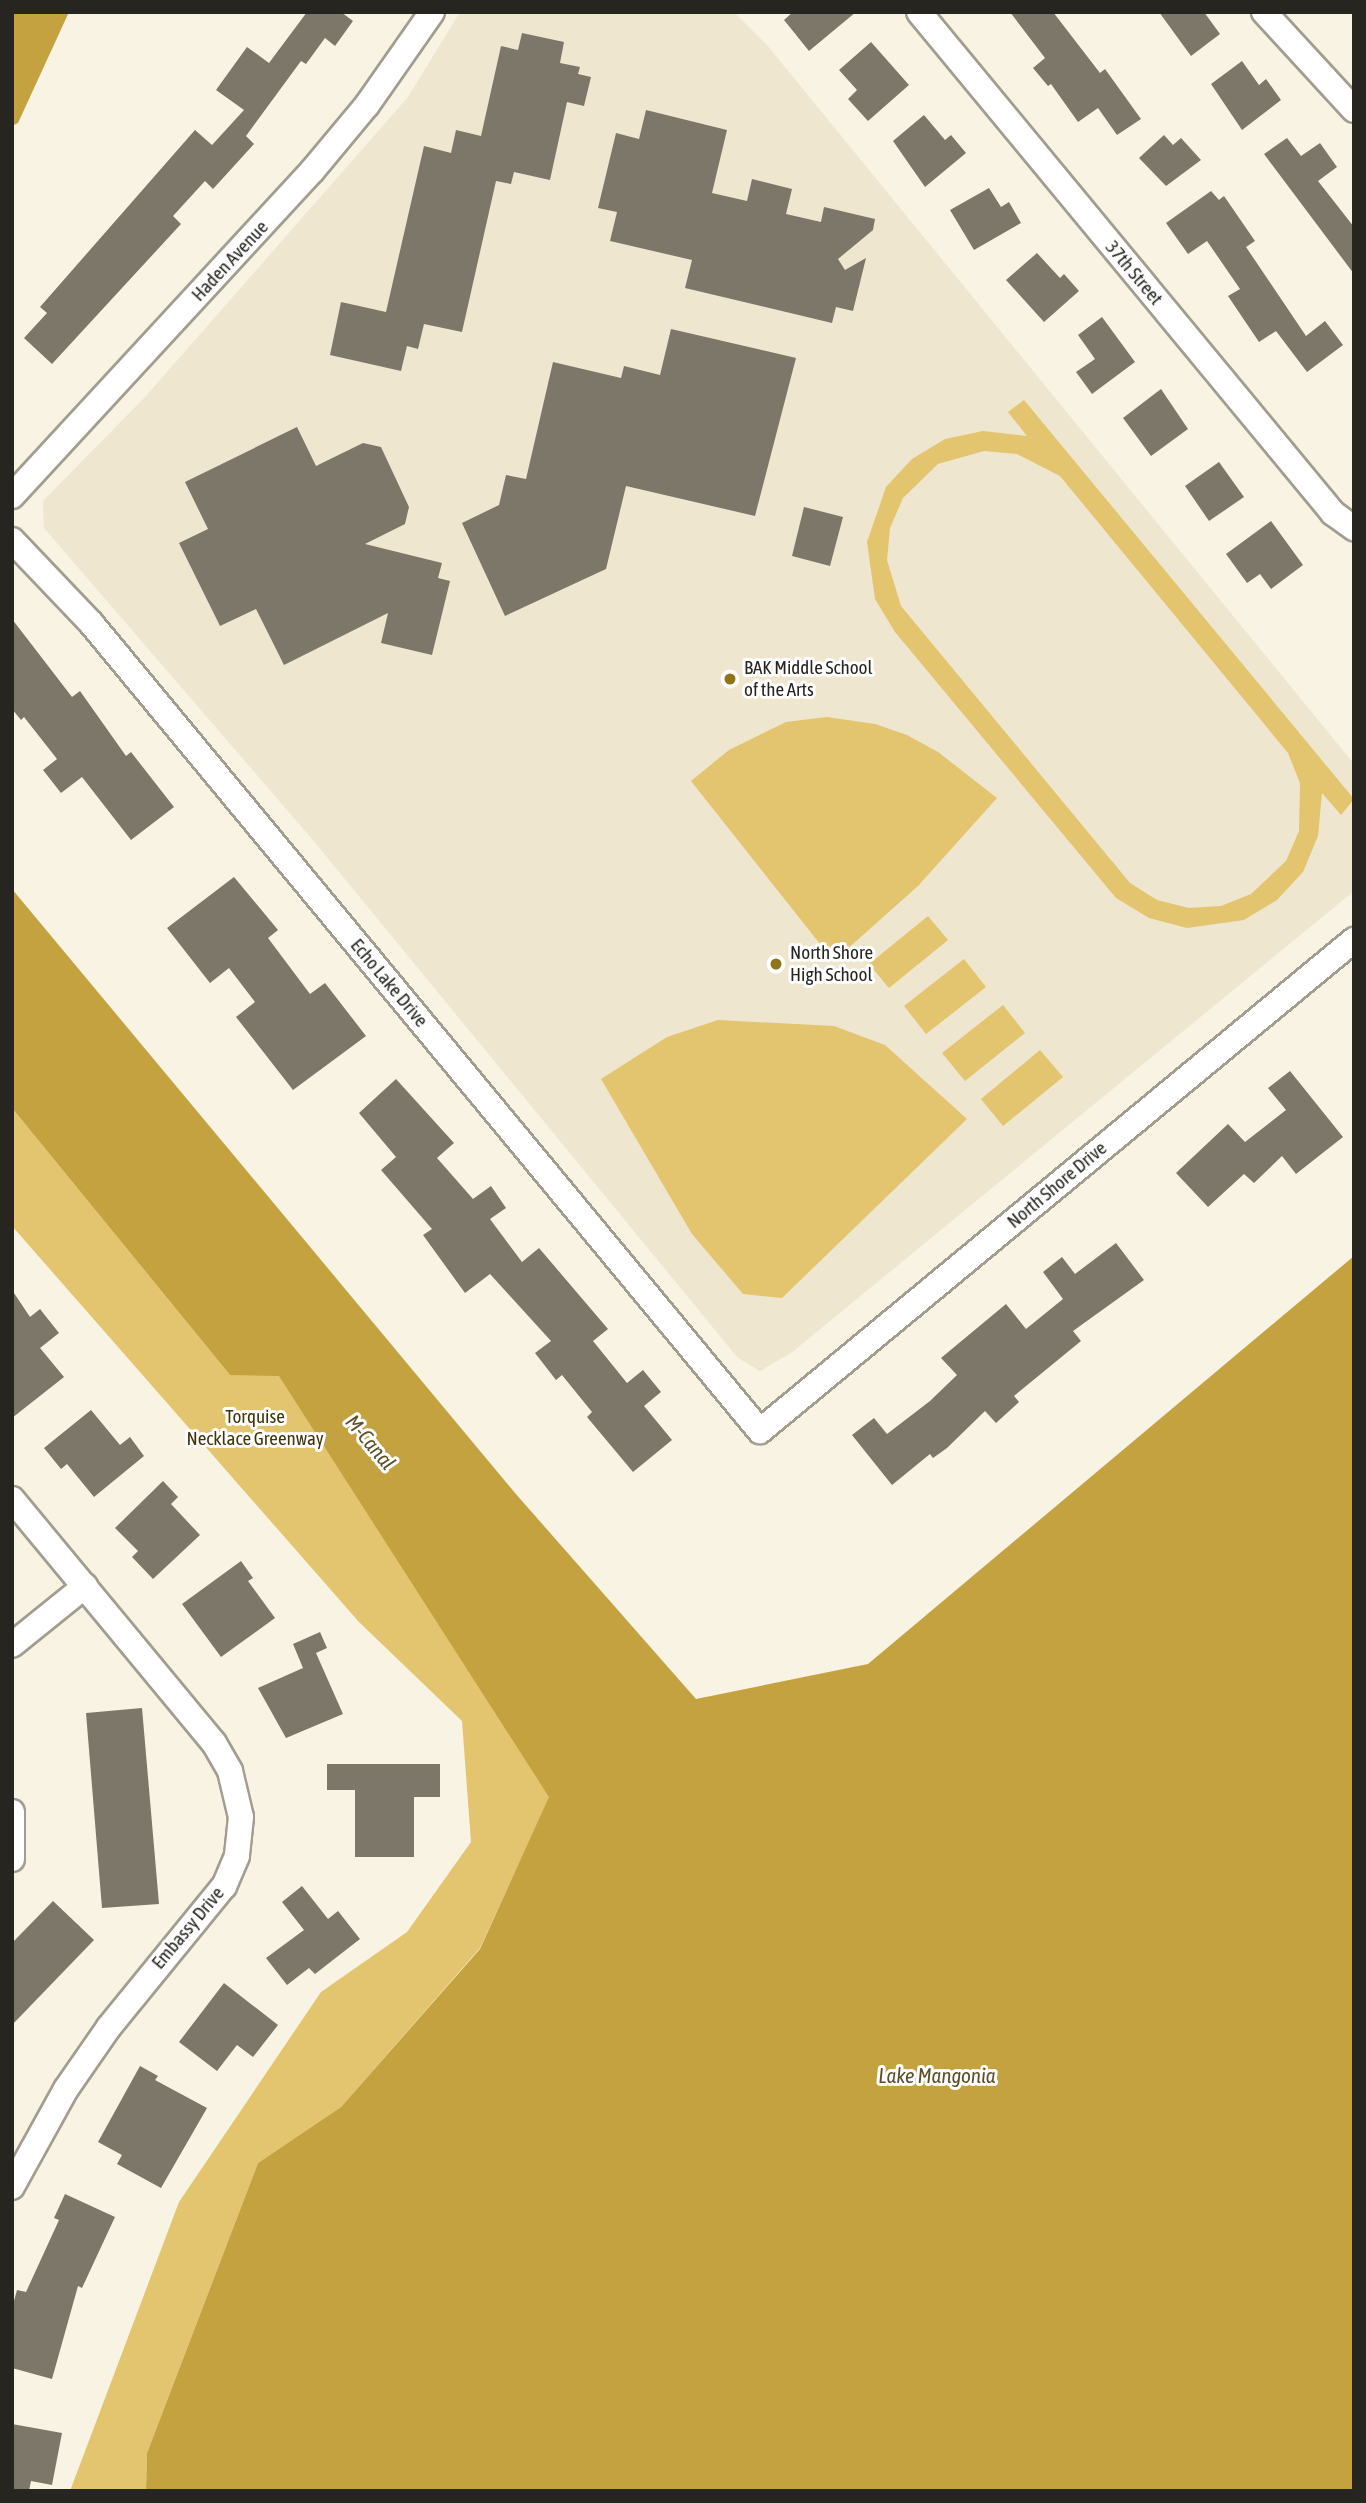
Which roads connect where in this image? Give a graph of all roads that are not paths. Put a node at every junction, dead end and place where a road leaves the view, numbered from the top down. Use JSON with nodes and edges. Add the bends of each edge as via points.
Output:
{"nodes":[{"id":1,"x":432,"y":12,"type":"edge"},
{"id":2,"x":919,"y":12,"type":"edge"},
{"id":3,"x":1264,"y":12,"type":"edge"},
{"id":4,"x":1354,"y":110,"type":"edge"},
{"id":5,"x":12,"y":496,"type":"edge"},
{"id":6,"x":1354,"y":528,"type":"edge"},
{"id":7,"x":12,"y":540,"type":"edge"},
{"id":8,"x":1354,"y":940,"type":"edge"},
{"id":9,"x":760,"y":1431,"type":"joint"},
{"id":10,"x":12,"y":1499,"type":"edge"},
{"id":11,"x":85,"y":1586,"type":"junction"},
{"id":12,"x":12,"y":1645,"type":"edge"},
{"id":13,"x":12,"y":1812,"type":"edge"},
{"id":14,"x":12,"y":1859,"type":"edge"},
{"id":15,"x":12,"y":2187,"type":"edge"}],
"edges":[{"from":1,"to":5,"type":"street","name":"Haden Avenue","via":[[367,105],[312,171]]},
{"from":2,"to":6,"type":"street","name":"37th Street","via":[[1333,513]]},
{"from":3,"to":4,"type":"street"},
{"from":7,"to":9,"type":"street","name":"Echo Lake Drive","via":[[91,623]]},
{"from":8,"to":9,"type":"street","name":"North Shore Drive"},
{"from":10,"to":11,"type":"street","name":"Embassy Drive"},
{"from":11,"to":12,"type":"street"},
{"from":11,"to":15,"type":"street","name":"Embassy Drive","via":[[223,1757],[240,1801],[240,1838],[224,1886],[109,2027],[66,2089]]},
{"from":13,"to":14,"type":"street"}]}
